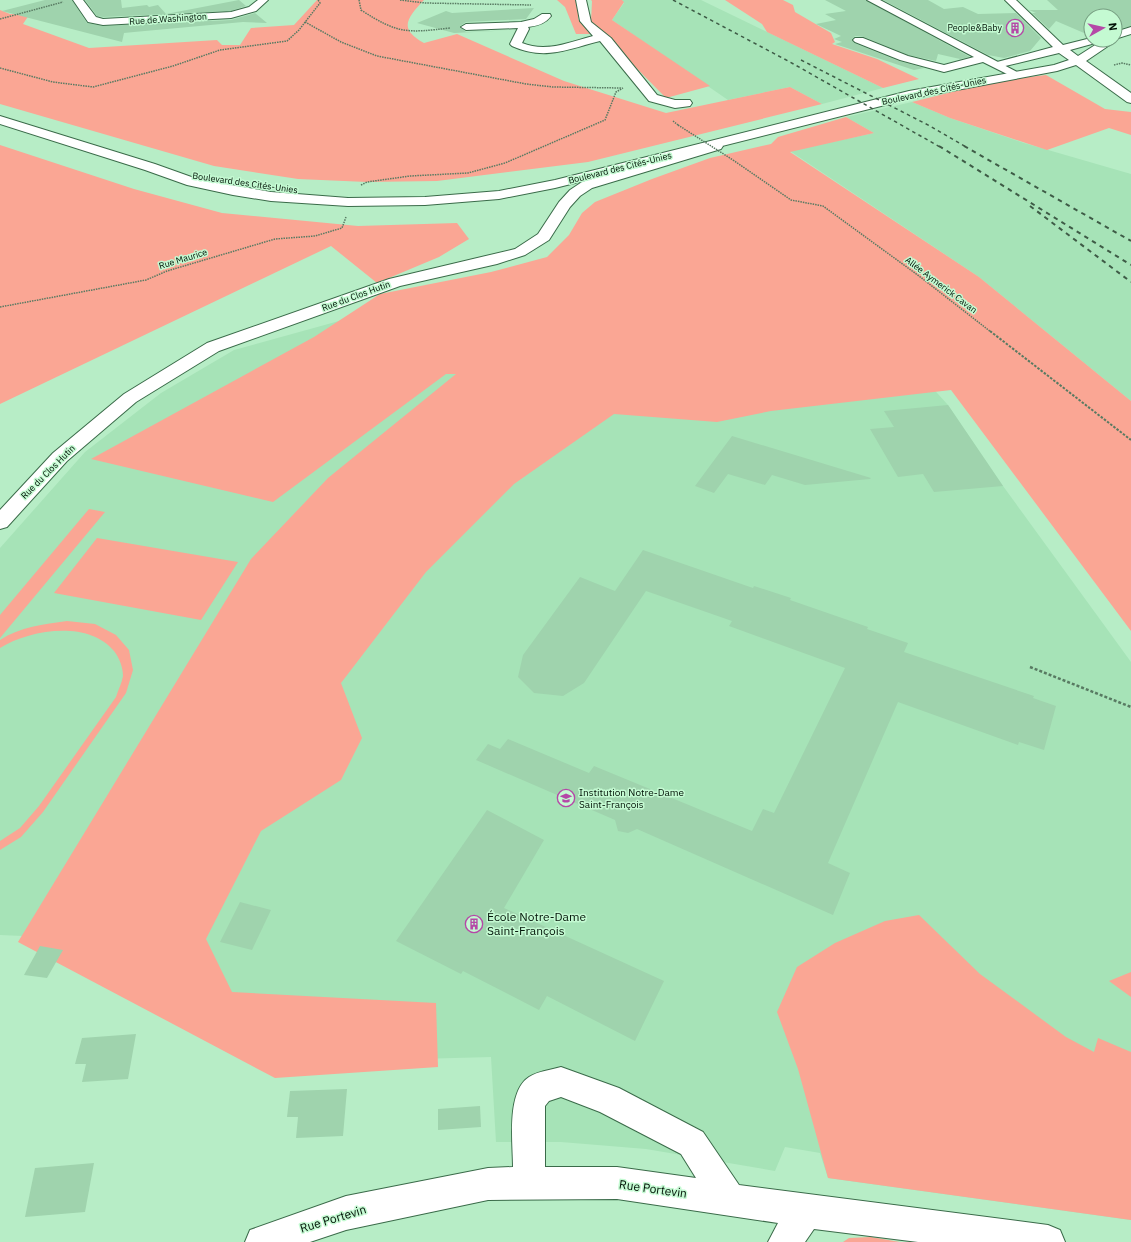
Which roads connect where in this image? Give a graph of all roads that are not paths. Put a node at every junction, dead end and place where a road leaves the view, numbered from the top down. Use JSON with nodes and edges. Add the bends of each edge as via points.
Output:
{"nodes":[{"id":1,"x":78,"y":0,"type":"edge"},
{"id":2,"x":264,"y":0,"type":"edge"},
{"id":3,"x":581,"y":0,"type":"edge"},
{"id":4,"x":872,"y":0,"type":"edge"},
{"id":5,"x":1010,"y":0,"type":"edge"},
{"id":6,"x":1022,"y":0,"type":"edge"},
{"id":7,"x":546,"y":16,"type":"road end"},
{"id":8,"x":521,"y":25,"type":"junction"},
{"id":9,"x":466,"y":27,"type":"road end"},
{"id":10,"x":1042,"y":31,"type":"junction"},
{"id":11,"x":601,"y":37,"type":"junction"},
{"id":12,"x":859,"y":40,"type":"dead end"},
{"id":13,"x":1083,"y":43,"type":"edge"},
{"id":14,"x":1066,"y":47,"type":"junction"},
{"id":15,"x":1097,"y":48,"type":"edge"},
{"id":16,"x":1049,"y":52,"type":"junction"},
{"id":17,"x":983,"y":58,"type":"junction"},
{"id":18,"x":1081,"y":59,"type":"junction"},
{"id":19,"x":996,"y":65,"type":"junction"},
{"id":20,"x":1036,"y":71,"type":"junction"},
{"id":21,"x":1015,"y":74,"type":"junction"},
{"id":22,"x":1100,"y":78,"type":"junction"},
{"id":23,"x":1131,"y":92,"type":"edge"},
{"id":24,"x":1131,"y":100,"type":"edge"},
{"id":25,"x":686,"y":103,"type":"dead end"},
{"id":26,"x":0,"y":120,"type":"edge"},
{"id":27,"x":742,"y":138,"type":"junction"},
{"id":28,"x":156,"y":169,"type":"junction"},
{"id":29,"x":0,"y":522,"type":"edge"},
{"id":30,"x":529,"y":1184,"type":"junction"},
{"id":31,"x":729,"y":1199,"type":"junction"},
{"id":32,"x":806,"y":1211,"type":"junction"},
{"id":33,"x":262,"y":1242,"type":"edge"},
{"id":34,"x":785,"y":1242,"type":"edge"},
{"id":35,"x":1048,"y":1242,"type":"edge"}],
"edges":[{"from":1,"to":2,"type":"main road","name":"Rue de Washington","via":[[92,20],[103,22],[231,15],[251,11]]},
{"from":3,"to":11,"type":"main road","via":[[584,20]]},
{"from":4,"to":17,"type":"main road"},
{"from":5,"to":10,"type":"main road"},
{"from":6,"to":14,"type":"main road","via":[[1058,35]]},
{"from":7,"to":8,"type":"main road","via":[[538,22]]},
{"from":8,"to":9,"type":"main road"},
{"from":8,"to":11,"type":"main road","via":[[524,29],[516,44],[526,50],[546,52]]},
{"from":10,"to":14,"type":"main road"},
{"from":10,"to":16,"type":"main road","via":[[1050,46]]},
{"from":11,"to":25,"type":"main road","via":[[607,40],[653,98],[675,104]]},
{"from":12,"to":17,"type":"main road","via":[[904,58],[944,69]]},
{"from":13,"to":14,"type":"main road","name":"Boulevard des Cités-Unies"},
{"from":14,"to":16,"type":"main road","name":"Boulevard des Cités-Unies"},
{"from":14,"to":18,"type":"main road"},
{"from":15,"to":18,"type":"main road","name":"Boulevard des Cités-Unies"},
{"from":16,"to":19,"type":"main road","name":"Boulevard des Cités-Unies"},
{"from":17,"to":19,"type":"main road"},
{"from":18,"to":20,"type":"main road","name":"Boulevard des Cités-Unies","via":[[1057,68]]},
{"from":18,"to":22,"type":"main road"},
{"from":18,"to":23,"type":"main road"},
{"from":19,"to":21,"type":"main road"},
{"from":19,"to":28,"type":"main road","name":"Boulevard des Cités-Unies","via":[[609,162],[530,179],[476,187],[404,193],[303,191],[264,188]]},
{"from":20,"to":21,"type":"main road","name":"Boulevard des Cités-Unies"},
{"from":20,"to":22,"type":"main road"},
{"from":21,"to":27,"type":"main road","name":"Boulevard des Cités-Unies","via":[[909,95]]},
{"from":22,"to":24,"type":"main road"},
{"from":26,"to":28,"type":"main road","name":"Boulevard des Cités-Unies"},
{"from":27,"to":28,"type":"main road","name":"Boulevard des Cités-Unies","via":[[563,182],[500,194],[426,200],[300,199],[196,184]]},
{"from":27,"to":29,"type":"main road","name":"Rue du Clos Hutin","via":[[587,185],[564,205],[544,237],[520,252],[395,282],[213,347],[130,398],[60,457]]},
{"from":30,"to":31,"type":"main road","name":"Rue Portevin","via":[[617,1183]]},
{"from":30,"to":31,"type":"main road","via":[[529,1102],[540,1088],[561,1082],[608,1098],[692,1143]]},
{"from":30,"to":33,"type":"main road","name":"Rue Portevin","via":[[488,1184],[346,1213]]},
{"from":31,"to":32,"type":"main road","name":"Rue Portevin"},
{"from":32,"to":34,"type":"main road"},
{"from":32,"to":35,"type":"main road","name":"Rue Portevin"}]}
